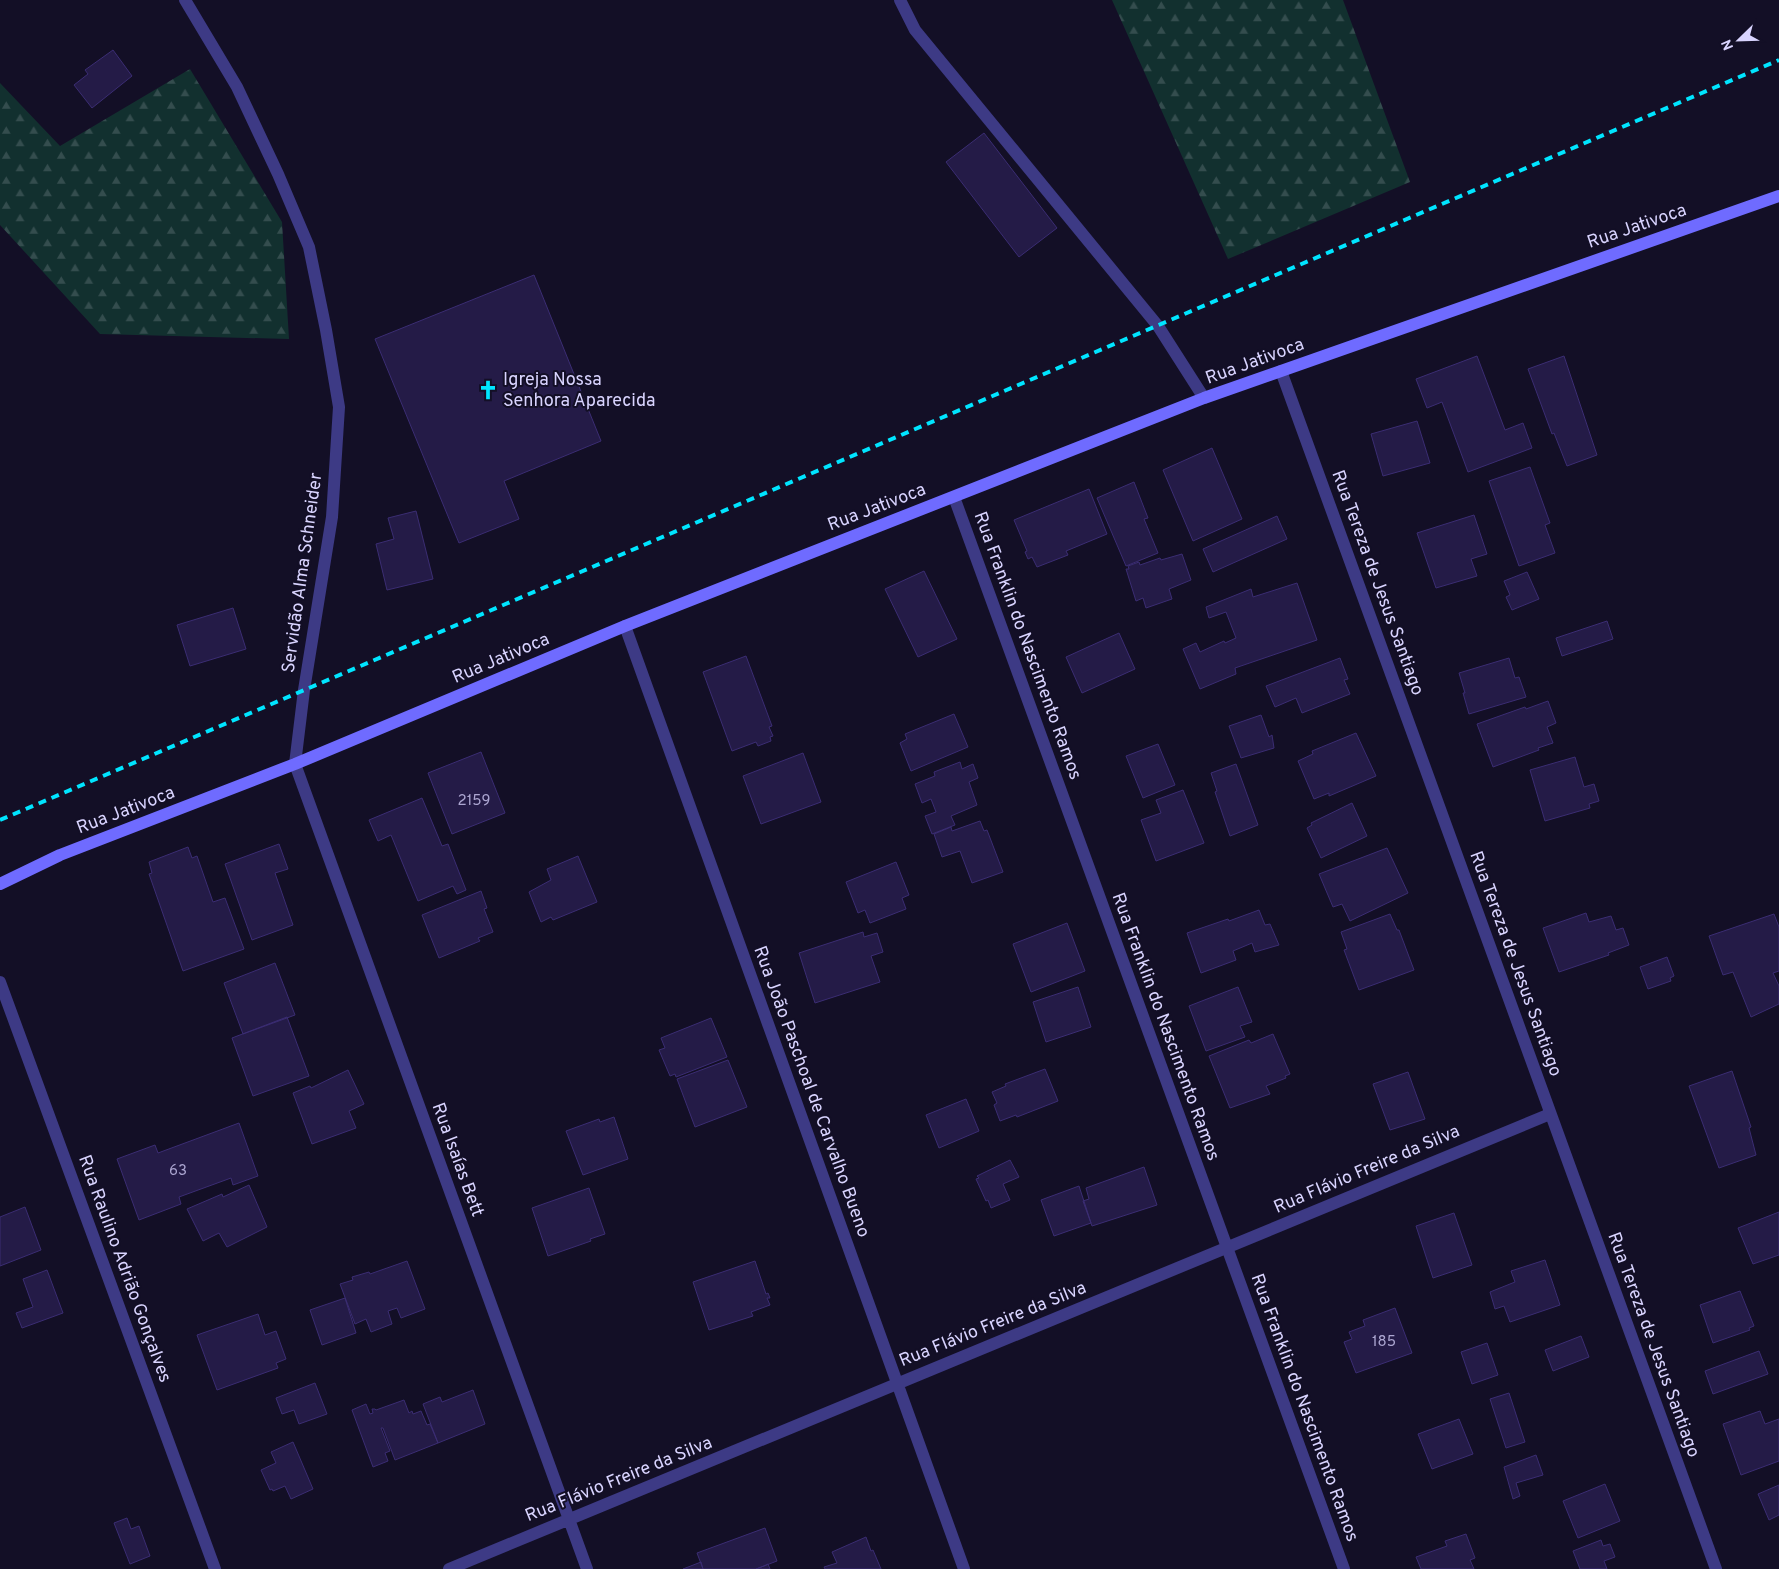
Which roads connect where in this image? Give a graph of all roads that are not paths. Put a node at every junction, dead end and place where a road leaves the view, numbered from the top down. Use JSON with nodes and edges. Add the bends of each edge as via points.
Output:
{"nodes":[{"id":1,"x":185,"y":0,"type":"edge"},
{"id":2,"x":900,"y":0,"type":"edge"},
{"id":3,"x":1779,"y":196,"type":"edge"},
{"id":4,"x":1281,"y":371,"type":"junction"},
{"id":5,"x":1204,"y":398,"type":"junction"},
{"id":6,"x":954,"y":497,"type":"junction"},
{"id":7,"x":625,"y":626,"type":"junction"},
{"id":8,"x":294,"y":764,"type":"junction"},
{"id":9,"x":0,"y":884,"type":"edge"},
{"id":10,"x":0,"y":982,"type":"edge"},
{"id":11,"x":1550,"y":1114,"type":"junction"},
{"id":12,"x":1227,"y":1248,"type":"junction"},
{"id":13,"x":897,"y":1384,"type":"junction"},
{"id":14,"x":569,"y":1520,"type":"junction"},
{"id":15,"x":215,"y":1569,"type":"edge"},
{"id":16,"x":449,"y":1569,"type":"edge"},
{"id":17,"x":587,"y":1569,"type":"edge"},
{"id":18,"x":964,"y":1569,"type":"edge"},
{"id":19,"x":1344,"y":1569,"type":"edge"},
{"id":20,"x":1716,"y":1569,"type":"edge"}],
"edges":[{"from":1,"to":8,"type":"street","name":"Servidão Alma Schneider","via":[[237,87],[309,247],[339,407],[332,517]]},
{"from":2,"to":5,"type":"street","via":[[915,30],[1158,326]]},
{"from":3,"to":4,"type":"street","name":"Rua Jativoca"},
{"from":4,"to":5,"type":"street","name":"Rua Jativoca"},
{"from":4,"to":11,"type":"street","name":"Rua Tereza de Jesus Santiago"},
{"from":5,"to":6,"type":"street","name":"Rua Jativoca"},
{"from":6,"to":7,"type":"street","name":"Rua Jativoca"},
{"from":6,"to":12,"type":"street","name":"Rua Franklin do Nascimento Ramos"},
{"from":7,"to":8,"type":"street","name":"Rua Jativoca"},
{"from":7,"to":13,"type":"street","name":"Rua João Paschoal de Carvalho Bueno"},
{"from":8,"to":9,"type":"street","name":"Rua Jativoca","via":[[60,855]]},
{"from":8,"to":14,"type":"street","name":"Rua Isaías Bett"},
{"from":10,"to":15,"type":"street","name":"Rua Raulino Adrião Gonçalves"},
{"from":11,"to":12,"type":"street","name":"Rua Flávio Freire da Silva"},
{"from":11,"to":20,"type":"street","name":"Rua Tereza de Jesus Santiago"},
{"from":12,"to":13,"type":"street","name":"Rua Flávio Freire da Silva"},
{"from":12,"to":19,"type":"street","name":"Rua Franklin do Nascimento Ramos"},
{"from":13,"to":14,"type":"street","name":"Rua Flávio Freire da Silva"},
{"from":13,"to":18,"type":"street","name":"Rua João Paschoal de Carvalho Bueno"},
{"from":14,"to":16,"type":"street","name":"Rua Flávio Freire da Silva"},
{"from":14,"to":17,"type":"street","name":"Rua Isaías Bett"}]}
